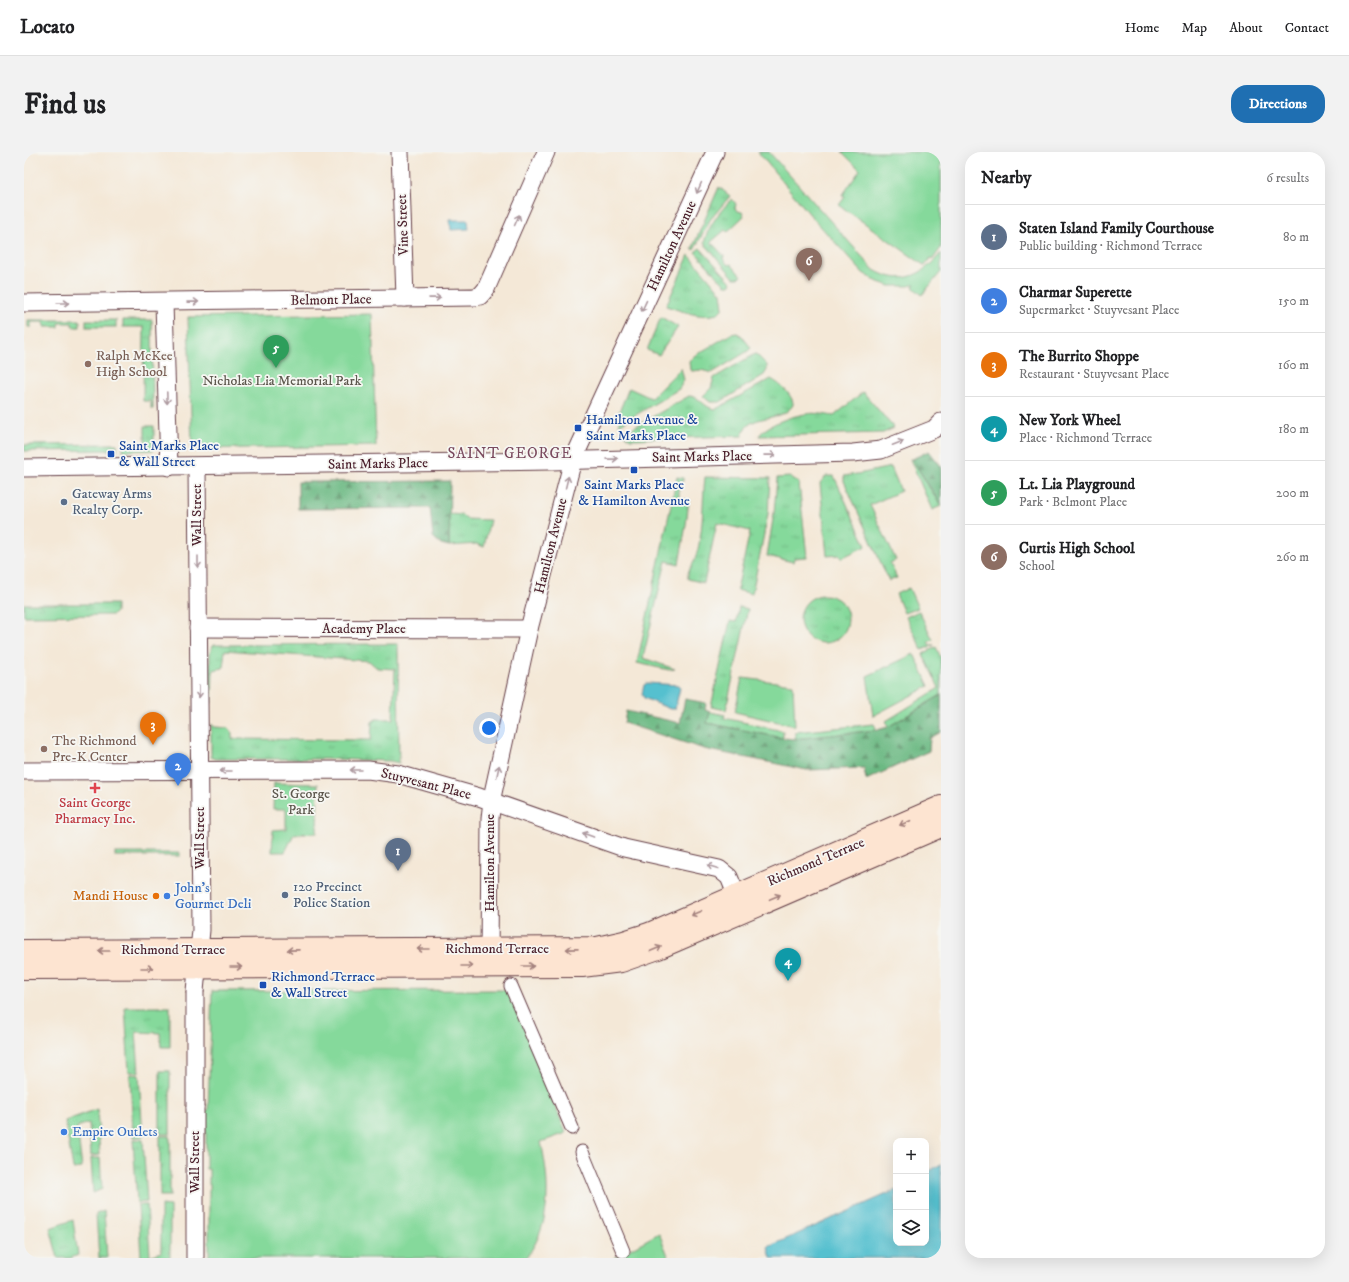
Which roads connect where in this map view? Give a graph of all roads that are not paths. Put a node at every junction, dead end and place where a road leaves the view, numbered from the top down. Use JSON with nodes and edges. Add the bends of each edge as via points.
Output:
{"nodes":[{"id":1,"x":400,"y":152,"type":"edge"},
{"id":2,"x":546,"y":152,"type":"edge"},
{"id":3,"x":715,"y":152,"type":"edge"},
{"id":4,"x":405,"y":298,"type":"junction"},
{"id":5,"x":24,"y":303,"type":"edge"},
{"id":6,"x":164,"y":303,"type":"junction"},
{"id":7,"x":939,"y":430,"type":"edge"},
{"id":8,"x":573,"y":460,"type":"junction"},
{"id":9,"x":169,"y":467,"type":"junction"},
{"id":10,"x":197,"y":467,"type":"junction"},
{"id":11,"x":24,"y":468,"type":"edge"},
{"id":12,"x":198,"y":628,"type":"junction"},
{"id":13,"x":529,"y":629,"type":"junction"},
{"id":14,"x":24,"y":771,"type":"edge"},
{"id":15,"x":200,"y":771,"type":"junction"},
{"id":16,"x":491,"y":801,"type":"junction"},
{"id":17,"x":941,"y":807,"type":"edge"},
{"id":18,"x":941,"y":826,"type":"edge"},
{"id":19,"x":740,"y":903,"type":"junction"},
{"id":20,"x":24,"y":951,"type":"edge"},
{"id":21,"x":490,"y":958,"type":"junction"},
{"id":22,"x":198,"y":959,"type":"junction"},
{"id":23,"x":24,"y":968,"type":"edge"},
{"id":24,"x":512,"y":986,"type":"dead end"},
{"id":25,"x":572,"y":1128,"type":"dead end"},
{"id":26,"x":582,"y":1152,"type":"dead end"},
{"id":27,"x":623,"y":1252,"type":"dead end"},
{"id":28,"x":195,"y":1258,"type":"edge"}],
"edges":[{"from":1,"to":4,"type":"street","name":"Vine Street"},
{"from":4,"to":2,"type":"street","name":"Belmont Place","one_way":true,"via":[[480,296],[486,289]]},
{"from":3,"to":8,"type":"street","name":"Hamilton Avenue","one_way":true},
{"from":6,"to":4,"type":"street","name":"Belmont Place","one_way":true},
{"from":5,"to":6,"type":"street","name":"Belmont Place","one_way":true},
{"from":6,"to":9,"type":"street","one_way":true},
{"from":8,"to":7,"type":"street","name":"Saint Marks Place","one_way":true,"via":[[853,453],[881,450]]},
{"from":8,"to":10,"type":"street","name":"Saint Marks Place"},
{"from":13,"to":8,"type":"street","name":"Hamilton Avenue","one_way":true},
{"from":9,"to":10,"type":"street","name":"Saint Marks Place"},
{"from":9,"to":11,"type":"street","name":"Saint Marks Place"},
{"from":10,"to":12,"type":"street","name":"Wall Street","one_way":true},
{"from":12,"to":13,"type":"street","name":"Academy Place"},
{"from":12,"to":15,"type":"street","name":"Wall Street","one_way":true},
{"from":16,"to":13,"type":"street","name":"Hamilton Avenue","one_way":true},
{"from":14,"to":15,"type":"street","name":"Stuyvesant Place"},
{"from":16,"to":15,"type":"street","name":"Stuyvesant Place","one_way":true,"via":[[383,772]]},
{"from":15,"to":22,"type":"street","name":"Wall Street","via":[[201,930]]},
{"from":19,"to":16,"type":"street","name":"Stuyvesant Place","one_way":true,"via":[[729,877],[719,869],[624,848]]},
{"from":16,"to":21,"type":"street","name":"Hamilton Avenue"},
{"from":17,"to":19,"type":"main road","name":"Richmond Terrace","one_way":true},
{"from":19,"to":18,"type":"main road","name":"Richmond Terrace","one_way":true},
{"from":19,"to":21,"type":"main road","name":"Richmond Terrace","via":[[652,950],[621,961],[582,966]]},
{"from":22,"to":20,"type":"main road","name":"Richmond Terrace","one_way":true},
{"from":21,"to":22,"type":"main road","name":"Richmond Terrace"},
{"from":23,"to":22,"type":"main road","name":"Richmond Terrace","one_way":true},
{"from":22,"to":28,"type":"street","name":"Wall Street","bridge":true,"via":[[195,991]]},
{"from":24,"to":25,"type":"street"},
{"from":26,"to":27,"type":"street"}]}
